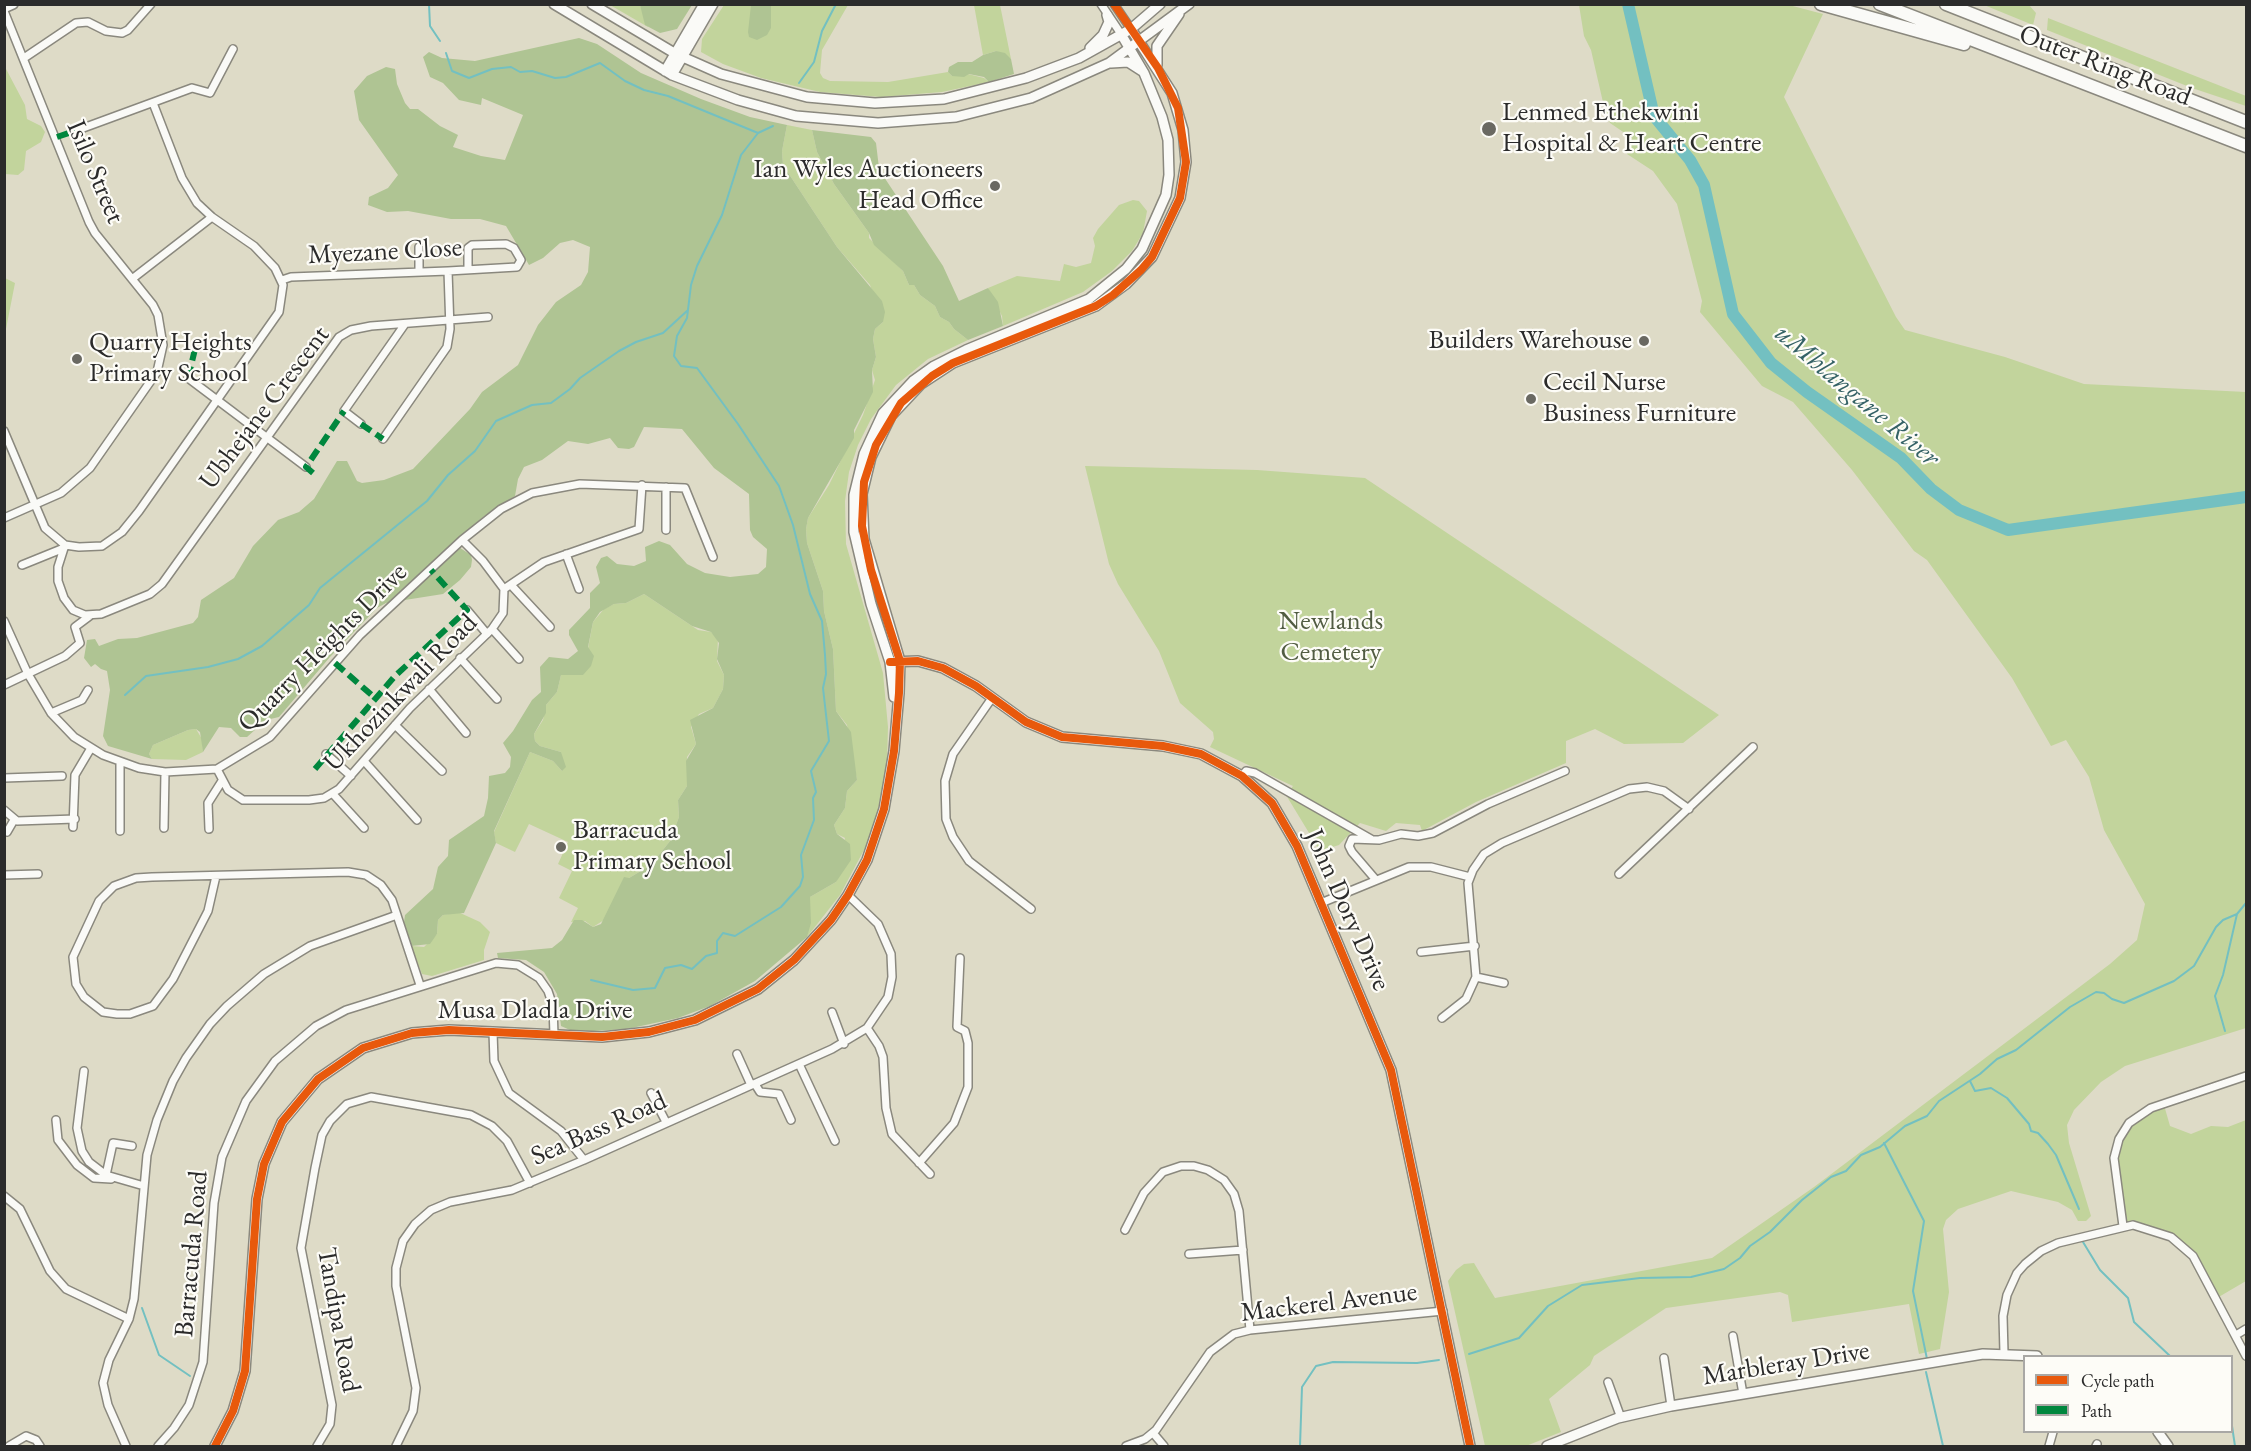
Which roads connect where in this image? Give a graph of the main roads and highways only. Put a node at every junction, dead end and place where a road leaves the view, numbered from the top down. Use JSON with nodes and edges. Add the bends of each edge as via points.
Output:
{"nodes":[{"id":1,"x":1821,"y":4,"type":"edge"},
{"id":2,"x":1880,"y":4,"type":"edge"},
{"id":3,"x":1946,"y":4,"type":"edge"},
{"id":4,"x":2014,"y":57,"type":"junction"},
{"id":5,"x":2247,"y":122,"type":"edge"},
{"id":6,"x":2247,"y":146,"type":"edge"}],
"edges":[{"from":1,"to":4,"type":"highway"},
{"from":2,"to":4,"type":"highway","name":"Outer Ring Road"},
{"from":3,"to":5,"type":"highway","name":"Outer Ring Road"},
{"from":4,"to":6,"type":"highway","name":"Outer Ring Road"}]}
